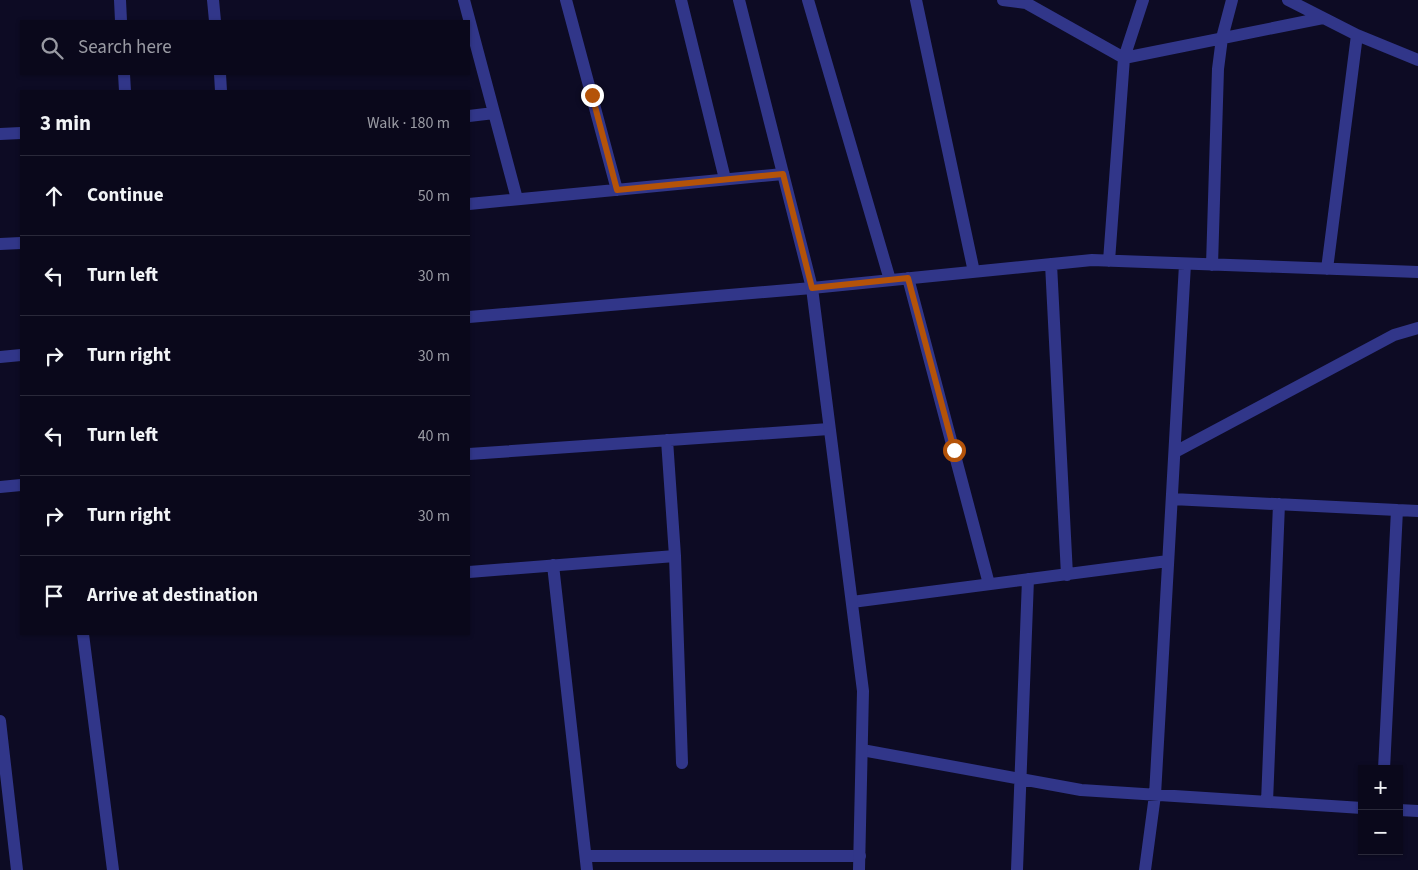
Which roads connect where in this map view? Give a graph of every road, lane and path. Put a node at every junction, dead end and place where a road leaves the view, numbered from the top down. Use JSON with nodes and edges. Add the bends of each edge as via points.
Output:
{"nodes":[{"id":1,"x":120,"y":0,"type":"edge"},
{"id":2,"x":213,"y":0,"type":"edge"},
{"id":3,"x":464,"y":0,"type":"edge"},
{"id":4,"x":566,"y":0,"type":"edge"},
{"id":5,"x":681,"y":0,"type":"edge"},
{"id":6,"x":739,"y":0,"type":"edge"},
{"id":7,"x":808,"y":0,"type":"edge"},
{"id":8,"x":916,"y":0,"type":"edge"},
{"id":9,"x":1002,"y":0,"type":"edge"},
{"id":10,"x":1143,"y":0,"type":"edge"},
{"id":11,"x":1232,"y":0,"type":"edge"},
{"id":12,"x":1288,"y":0,"type":"edge"},
{"id":13,"x":1323,"y":18,"type":"junction"},
{"id":14,"x":121,"y":20,"type":"edge"},
{"id":15,"x":215,"y":20,"type":"edge"},
{"id":16,"x":469,"y":20,"type":"edge"},
{"id":17,"x":470,"y":23,"type":"edge"},
{"id":18,"x":1357,"y":35,"type":"junction"},
{"id":19,"x":1222,"y":38,"type":"junction"},
{"id":20,"x":1124,"y":58,"type":"junction"},
{"id":21,"x":1418,"y":60,"type":"edge"},
{"id":22,"x":124,"y":75,"type":"edge"},
{"id":23,"x":220,"y":75,"type":"edge"},
{"id":24,"x":125,"y":90,"type":"edge"},
{"id":25,"x":222,"y":90,"type":"edge"},
{"id":26,"x":494,"y":113,"type":"junction"},
{"id":27,"x":470,"y":116,"type":"edge"},
{"id":28,"x":20,"y":133,"type":"edge"},
{"id":29,"x":0,"y":134,"type":"edge"},
{"id":30,"x":783,"y":174,"type":"junction"},
{"id":31,"x":725,"y":180,"type":"junction"},
{"id":32,"x":617,"y":190,"type":"junction"},
{"id":33,"x":517,"y":199,"type":"junction"},
{"id":34,"x":470,"y":204,"type":"edge"},
{"id":35,"x":20,"y":243,"type":"edge"},
{"id":36,"x":0,"y":244,"type":"edge"},
{"id":37,"x":1109,"y":261,"type":"junction"},
{"id":38,"x":1050,"y":264,"type":"junction"},
{"id":39,"x":1185,"y":264,"type":"junction"},
{"id":40,"x":1212,"y":265,"type":"junction"},
{"id":41,"x":1327,"y":269,"type":"junction"},
{"id":42,"x":974,"y":272,"type":"junction"},
{"id":43,"x":1418,"y":272,"type":"edge"},
{"id":44,"x":908,"y":278,"type":"junction"},
{"id":45,"x":890,"y":280,"type":"junction"},
{"id":46,"x":812,"y":288,"type":"junction"},
{"id":47,"x":470,"y":317,"type":"edge"},
{"id":48,"x":1418,"y":328,"type":"edge"},
{"id":49,"x":20,"y":355,"type":"edge"},
{"id":50,"x":0,"y":357,"type":"edge"},
{"id":51,"x":829,"y":429,"type":"junction"},
{"id":52,"x":667,"y":440,"type":"junction"},
{"id":53,"x":1175,"y":452,"type":"junction"},
{"id":54,"x":470,"y":454,"type":"edge"},
{"id":55,"x":20,"y":486,"type":"edge"},
{"id":56,"x":0,"y":487,"type":"edge"},
{"id":57,"x":1172,"y":498,"type":"junction"},
{"id":58,"x":1279,"y":504,"type":"junction"},
{"id":59,"x":1397,"y":510,"type":"junction"},
{"id":60,"x":1418,"y":511,"type":"edge"},
{"id":61,"x":675,"y":556,"type":"junction"},
{"id":62,"x":1168,"y":561,"type":"junction"},
{"id":63,"x":553,"y":566,"type":"junction"},
{"id":64,"x":470,"y":572,"type":"edge"},
{"id":65,"x":1068,"y":574,"type":"junction"},
{"id":66,"x":1028,"y":579,"type":"junction"},
{"id":67,"x":989,"y":584,"type":"junction"},
{"id":68,"x":852,"y":602,"type":"junction"},
{"id":69,"x":83,"y":635,"type":"edge"},
{"id":70,"x":0,"y":721,"type":"edge"},
{"id":71,"x":862,"y":750,"type":"junction"},
{"id":72,"x":682,"y":763,"type":"dead end"},
{"id":73,"x":1384,"y":765,"type":"edge"},
{"id":74,"x":1022,"y":779,"type":"junction"},
{"id":75,"x":1155,"y":795,"type":"junction"},
{"id":76,"x":1267,"y":802,"type":"junction"},
{"id":77,"x":1358,"y":808,"type":"edge"},
{"id":78,"x":1403,"y":810,"type":"edge"},
{"id":79,"x":1418,"y":811,"type":"edge"},
{"id":80,"x":586,"y":856,"type":"junction"},
{"id":81,"x":860,"y":856,"type":"junction"},
{"id":82,"x":17,"y":870,"type":"edge"},
{"id":83,"x":113,"y":870,"type":"edge"},
{"id":84,"x":587,"y":870,"type":"edge"},
{"id":85,"x":859,"y":870,"type":"edge"},
{"id":86,"x":1017,"y":870,"type":"edge"},
{"id":87,"x":1144,"y":870,"type":"edge"}],
"edges":[{"from":1,"to":14,"type":"street"},
{"from":2,"to":15,"type":"street"},
{"from":3,"to":16,"type":"street"},
{"from":4,"to":32,"type":"street"},
{"from":5,"to":31,"type":"street"},
{"from":6,"to":30,"type":"street"},
{"from":7,"to":45,"type":"street"},
{"from":8,"to":42,"type":"street"},
{"from":9,"to":20,"type":"street","via":[[1026,3]]},
{"from":10,"to":20,"type":"street"},
{"from":11,"to":19,"type":"street"},
{"from":12,"to":13,"type":"street"},
{"from":13,"to":18,"type":"street"},
{"from":13,"to":19,"type":"street"},
{"from":17,"to":26,"type":"street"},
{"from":18,"to":21,"type":"street"},
{"from":18,"to":41,"type":"street"},
{"from":19,"to":20,"type":"street"},
{"from":19,"to":40,"type":"street","via":[[1218,69]]},
{"from":20,"to":37,"type":"street"},
{"from":22,"to":24,"type":"street"},
{"from":23,"to":25,"type":"street"},
{"from":26,"to":27,"type":"street"},
{"from":26,"to":33,"type":"street"},
{"from":28,"to":29,"type":"street"},
{"from":30,"to":31,"type":"street"},
{"from":30,"to":46,"type":"street"},
{"from":31,"to":32,"type":"street"},
{"from":32,"to":33,"type":"street"},
{"from":33,"to":34,"type":"street"},
{"from":35,"to":36,"type":"street"},
{"from":37,"to":38,"type":"street"},
{"from":37,"to":39,"type":"street"},
{"from":38,"to":42,"type":"street"},
{"from":38,"to":65,"type":"street"},
{"from":39,"to":40,"type":"street"},
{"from":39,"to":53,"type":"street"},
{"from":40,"to":41,"type":"street"},
{"from":41,"to":43,"type":"street"},
{"from":42,"to":44,"type":"street"},
{"from":44,"to":45,"type":"street"},
{"from":44,"to":67,"type":"street"},
{"from":45,"to":46,"type":"street"},
{"from":46,"to":47,"type":"street"},
{"from":46,"to":51,"type":"street"},
{"from":48,"to":53,"type":"street","via":[[1394,335]]},
{"from":49,"to":50,"type":"street"},
{"from":51,"to":52,"type":"street"},
{"from":51,"to":68,"type":"street"},
{"from":52,"to":54,"type":"street"},
{"from":52,"to":61,"type":"street"},
{"from":53,"to":57,"type":"street"},
{"from":55,"to":56,"type":"street"},
{"from":57,"to":58,"type":"street"},
{"from":57,"to":62,"type":"street"},
{"from":58,"to":59,"type":"street"},
{"from":58,"to":76,"type":"street"},
{"from":59,"to":60,"type":"street"},
{"from":59,"to":73,"type":"street"},
{"from":61,"to":63,"type":"street"},
{"from":61,"to":72,"type":"street"},
{"from":62,"to":65,"type":"street"},
{"from":62,"to":75,"type":"street"},
{"from":63,"to":64,"type":"street"},
{"from":63,"to":80,"type":"street"},
{"from":65,"to":66,"type":"street"},
{"from":66,"to":67,"type":"street"},
{"from":66,"to":74,"type":"street"},
{"from":67,"to":68,"type":"street"},
{"from":68,"to":71,"type":"street","via":[[863,691]]},
{"from":69,"to":83,"type":"street"},
{"from":70,"to":82,"type":"street"},
{"from":71,"to":74,"type":"street"},
{"from":71,"to":81,"type":"street"},
{"from":74,"to":75,"type":"street","via":[[1081,790]]},
{"from":74,"to":86,"type":"street"},
{"from":75,"to":76,"type":"street"},
{"from":75,"to":87,"type":"street"},
{"from":76,"to":77,"type":"street"},
{"from":78,"to":79,"type":"street"},
{"from":80,"to":81,"type":"street"},
{"from":80,"to":84,"type":"street"},
{"from":81,"to":85,"type":"street"}]}
